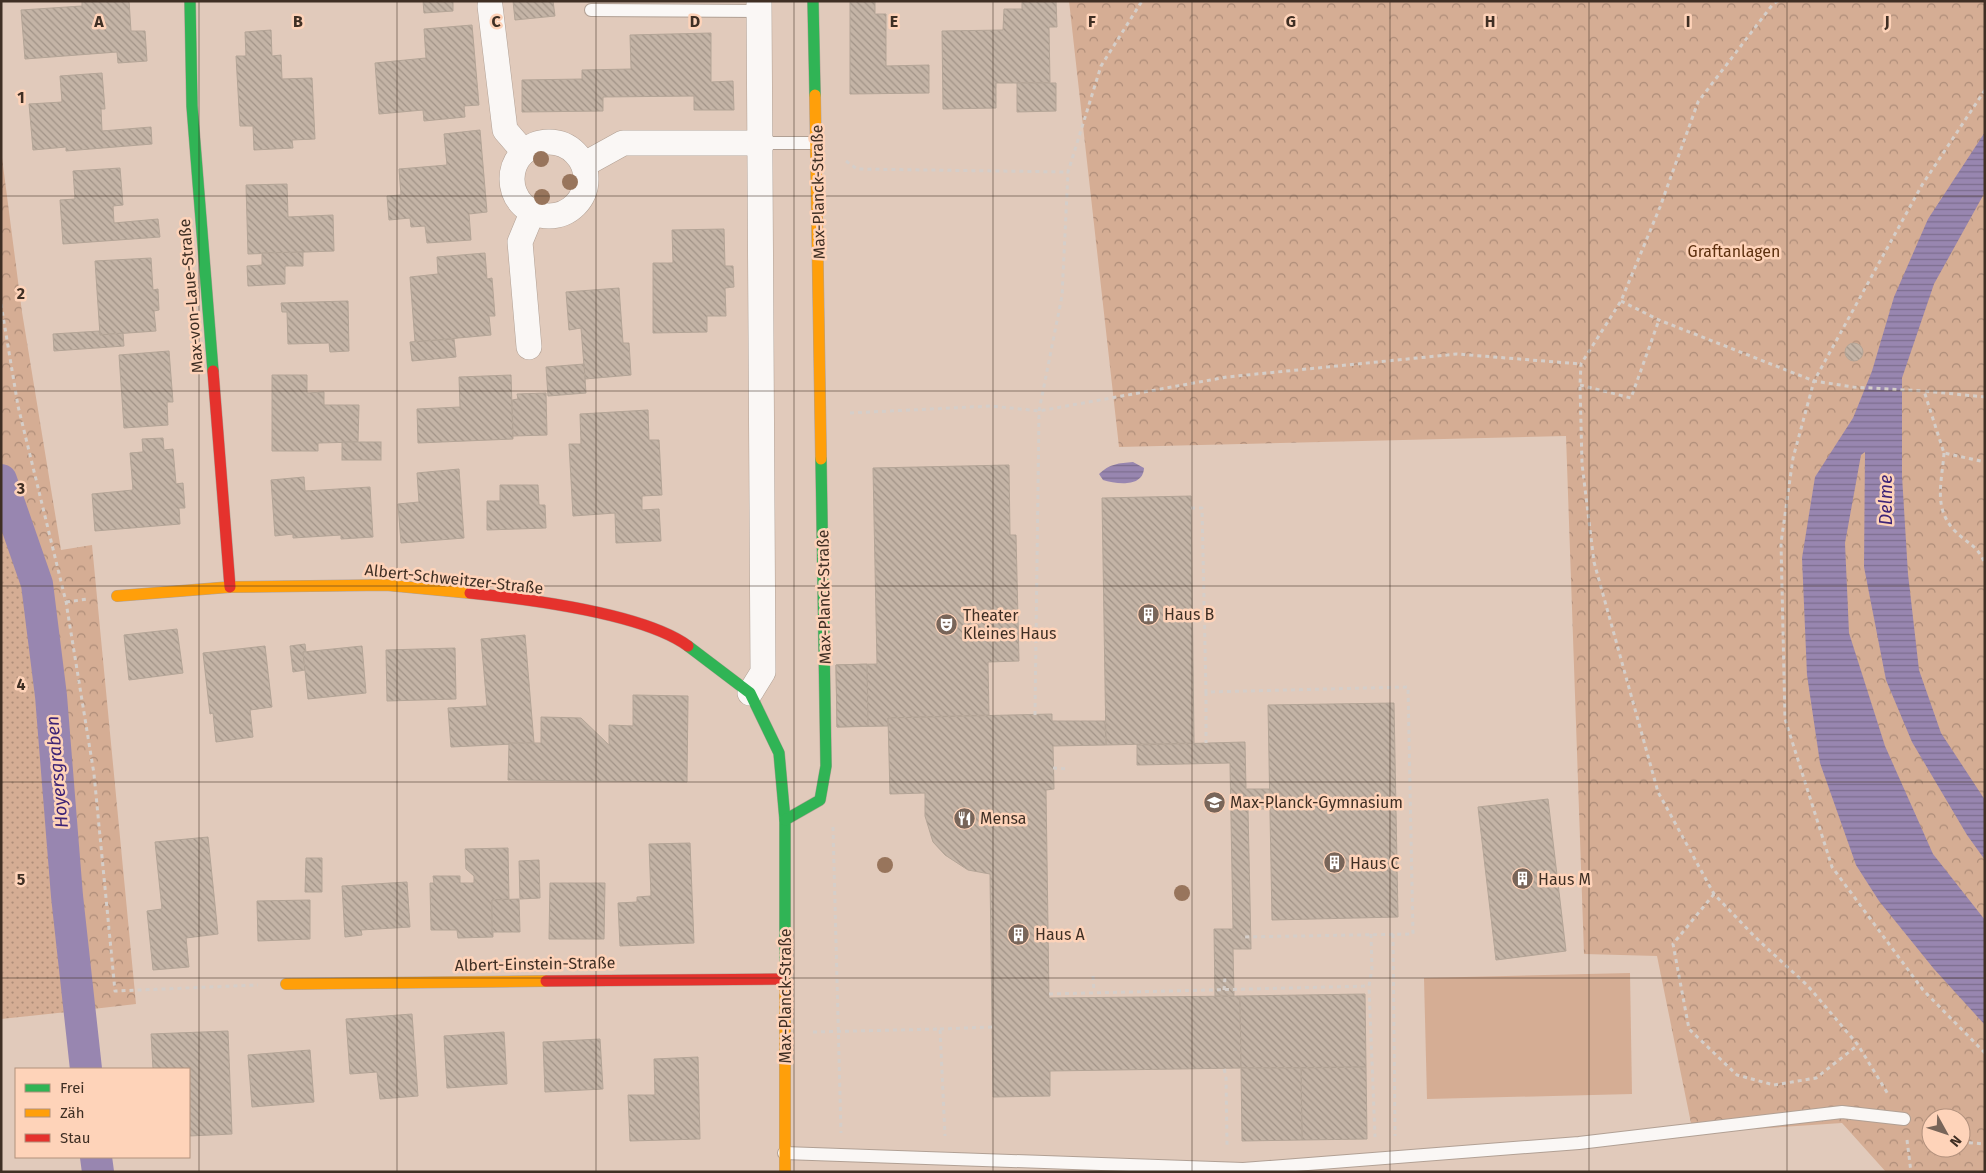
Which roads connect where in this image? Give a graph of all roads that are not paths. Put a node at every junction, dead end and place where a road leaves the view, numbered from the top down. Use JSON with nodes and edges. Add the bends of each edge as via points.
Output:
{"nodes":[{"id":1,"x":190,"y":1,"type":"edge"},
{"id":2,"x":813,"y":1,"type":"edge"},
{"id":3,"x":490,"y":6,"type":"dead end"},
{"id":4,"x":760,"y":6,"type":"edge"},
{"id":5,"x":591,"y":10,"type":"dead end"},
{"id":6,"x":762,"y":143,"type":"junction"},
{"id":7,"x":817,"y":143,"type":"junction"},
{"id":8,"x":524,"y":152,"type":"junction"},
{"id":9,"x":585,"y":164,"type":"junction"},
{"id":10,"x":532,"y":212,"type":"junction"},
{"id":11,"x":529,"y":347,"type":"dead end"},
{"id":12,"x":230,"y":587,"type":"junction"},
{"id":13,"x":117,"y":596,"type":"dead end"},
{"id":14,"x":750,"y":693,"type":"junction"},
{"id":15,"x":785,"y":820,"type":"junction"},
{"id":16,"x":784,"y":979,"type":"junction"},
{"id":17,"x":286,"y":984,"type":"road end"},
{"id":18,"x":1904,"y":1119,"type":"road end"},
{"id":19,"x":784,"y":1153,"type":"junction"},
{"id":20,"x":785,"y":1172,"type":"edge"}],
"edges":[{"from":1,"to":12,"type":"street","name":"Max-von-Laue-Straße","via":[[192,106]]},
{"from":2,"to":7,"type":"street","name":"Max-Planck-Straße"},
{"from":3,"to":8,"type":"street","via":[[505,130]]},
{"from":4,"to":5,"type":"lane"},
{"from":4,"to":6,"type":"street"},
{"from":6,"to":7,"type":"lane"},
{"from":6,"to":9,"type":"street","via":[[624,143]]},
{"from":6,"to":14,"type":"street","via":[[763,672]]},
{"from":7,"to":15,"type":"street","name":"Max-Planck-Straße","via":[[826,766],[820,800]]},
{"from":8,"to":9,"type":"street","via":[[539,142],[556,141],[574,150]]},
{"from":8,"to":10,"type":"street","via":[[512,171],[512,183],[518,200]]},
{"from":9,"to":10,"type":"street","via":[[586,191],[569,212],[550,217]]},
{"from":10,"to":11,"type":"street","via":[[520,242]]},
{"from":12,"to":13,"type":"street","name":"Albert-Schweitzer-Straße"},
{"from":12,"to":14,"type":"street","name":"Albert-Schweitzer-Straße","via":[[386,585],[510,597],[623,618],[677,638]]},
{"from":14,"to":15,"type":"street","name":"Albert-Schweitzer-Straße","via":[[779,753]]},
{"from":15,"to":16,"type":"street","name":"Max-Planck-Straße"},
{"from":16,"to":17,"type":"street","name":"Albert-Einstein-Straße"},
{"from":16,"to":19,"type":"street","name":"Max-Planck-Straße"},
{"from":18,"to":19,"type":"lane","via":[[1842,1112],[1579,1143],[1243,1169]]},
{"from":19,"to":20,"type":"street","name":"Max-Planck-Straße"}]}
